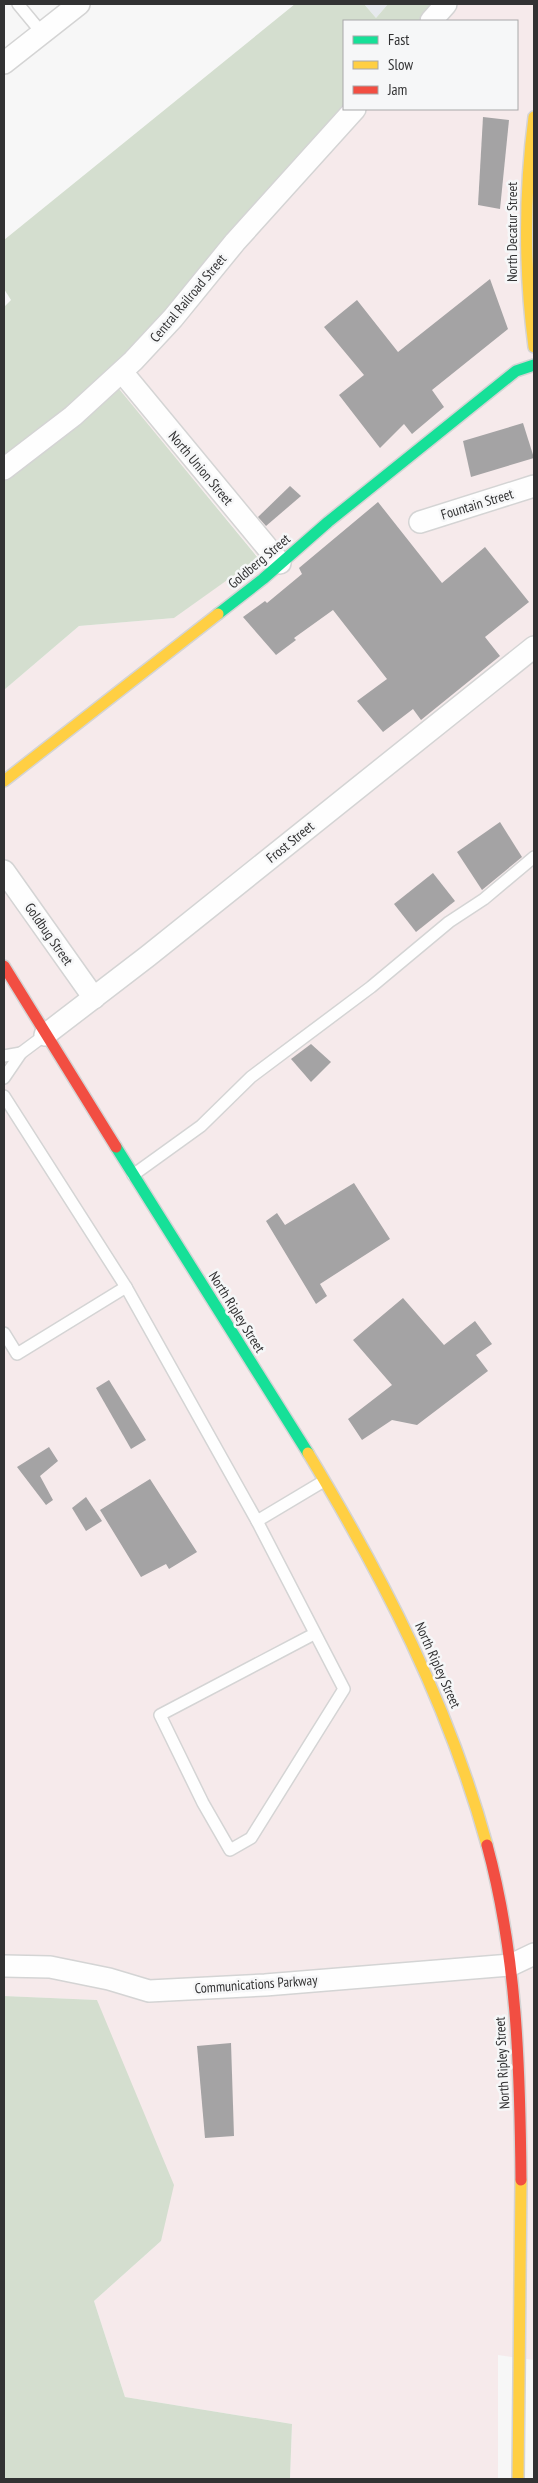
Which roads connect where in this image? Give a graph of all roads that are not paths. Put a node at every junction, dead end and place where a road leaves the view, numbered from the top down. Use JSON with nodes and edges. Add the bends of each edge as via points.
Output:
{"nodes":[{"id":1,"x":18,"y":4,"type":"edge"},
{"id":2,"x":79,"y":4,"type":"edge"},
{"id":3,"x":446,"y":4,"type":"edge"},
{"id":4,"x":432,"y":20,"type":"edge"},
{"id":5,"x":42,"y":33,"type":"junction"},
{"id":6,"x":4,"y":63,"type":"edge"},
{"id":7,"x":354,"y":110,"type":"edge"},
{"id":8,"x":534,"y":117,"type":"edge"},
{"id":9,"x":534,"y":348,"type":"edge"},
{"id":10,"x":534,"y":365,"type":"edge"},
{"id":11,"x":122,"y":372,"type":"junction"},
{"id":12,"x":4,"y":469,"type":"edge"},
{"id":13,"x":534,"y":486,"type":"edge"},
{"id":14,"x":420,"y":522,"type":"dead end"},
{"id":15,"x":280,"y":563,"type":"junction"},
{"id":16,"x":534,"y":647,"type":"edge"},
{"id":17,"x":4,"y":781,"type":"edge"},
{"id":18,"x":534,"y":857,"type":"edge"},
{"id":19,"x":4,"y":871,"type":"edge"},
{"id":20,"x":4,"y":966,"type":"edge"},
{"id":21,"x":94,"y":998,"type":"junction"},
{"id":22,"x":45,"y":1034,"type":"junction"},
{"id":23,"x":21,"y":1053,"type":"junction"},
{"id":24,"x":4,"y":1056,"type":"edge"},
{"id":25,"x":4,"y":1078,"type":"edge"},
{"id":26,"x":4,"y":1096,"type":"edge"},
{"id":27,"x":14,"y":1112,"type":"junction"},
{"id":28,"x":4,"y":1119,"type":"edge"},
{"id":29,"x":133,"y":1175,"type":"junction"},
{"id":30,"x":126,"y":1287,"type":"junction"},
{"id":31,"x":4,"y":1333,"type":"edge"},
{"id":32,"x":324,"y":1481,"type":"junction"},
{"id":33,"x":258,"y":1521,"type":"junction"},
{"id":34,"x":314,"y":1634,"type":"junction"},
{"id":35,"x":534,"y":1954,"type":"edge"},
{"id":36,"x":510,"y":1965,"type":"junction"},
{"id":37,"x":4,"y":1966,"type":"edge"},
{"id":38,"x":518,"y":2479,"type":"edge"}],
"edges":[{"from":1,"to":5,"type":"lane"},
{"from":2,"to":5,"type":"street"},
{"from":3,"to":4,"type":"street"},
{"from":5,"to":6,"type":"street"},
{"from":7,"to":11,"type":"street","name":"Central Railroad Street"},
{"from":8,"to":9,"type":"main road","name":"North Decatur Street","via":[[529,153],[525,248]]},
{"from":10,"to":15,"type":"main road","name":"Goldberg Street","via":[[516,371]]},
{"from":11,"to":12,"type":"street","name":"Central Railroad Street","via":[[73,416]]},
{"from":11,"to":15,"type":"street","name":"North Union Street"},
{"from":13,"to":14,"type":"street","name":"Fountain Street"},
{"from":15,"to":17,"type":"main road","name":"Goldberg Street"},
{"from":16,"to":21,"type":"street","name":"Frost Street"},
{"from":18,"to":29,"type":"lane","via":[[371,987],[251,1077],[201,1126]]},
{"from":19,"to":21,"type":"street","name":"Goldbug Street"},
{"from":20,"to":22,"type":"main road","name":"North Ripley Street"},
{"from":21,"to":22,"type":"street","name":"Frost Street"},
{"from":22,"to":23,"type":"lane"},
{"from":22,"to":29,"type":"main road","name":"North Ripley Street"},
{"from":23,"to":24,"type":"lane"},
{"from":23,"to":25,"type":"lane"},
{"from":26,"to":27,"type":"lane"},
{"from":27,"to":28,"type":"lane"},
{"from":27,"to":30,"type":"lane"},
{"from":29,"to":32,"type":"main road","name":"North Ripley Street"},
{"from":30,"to":31,"type":"lane","via":[[17,1354]]},
{"from":30,"to":33,"type":"lane"},
{"from":32,"to":33,"type":"lane"},
{"from":32,"to":36,"type":"main road","name":"North Ripley Street","via":[[361,1542],[415,1647],[451,1731],[494,1868],[506,1924]]},
{"from":33,"to":34,"type":"lane"},
{"from":34,"to":34,"type":"lane","via":[[344,1689],[251,1838],[230,1850],[160,1715]]},
{"from":35,"to":36,"type":"street","name":"Communications Parkway"},
{"from":36,"to":37,"type":"street","name":"Communications Parkway","via":[[149,1991],[109,1979],[50,1968]]},
{"from":36,"to":38,"type":"main road","name":"North Ripley Street","via":[[519,2062],[522,2186]]}]}
